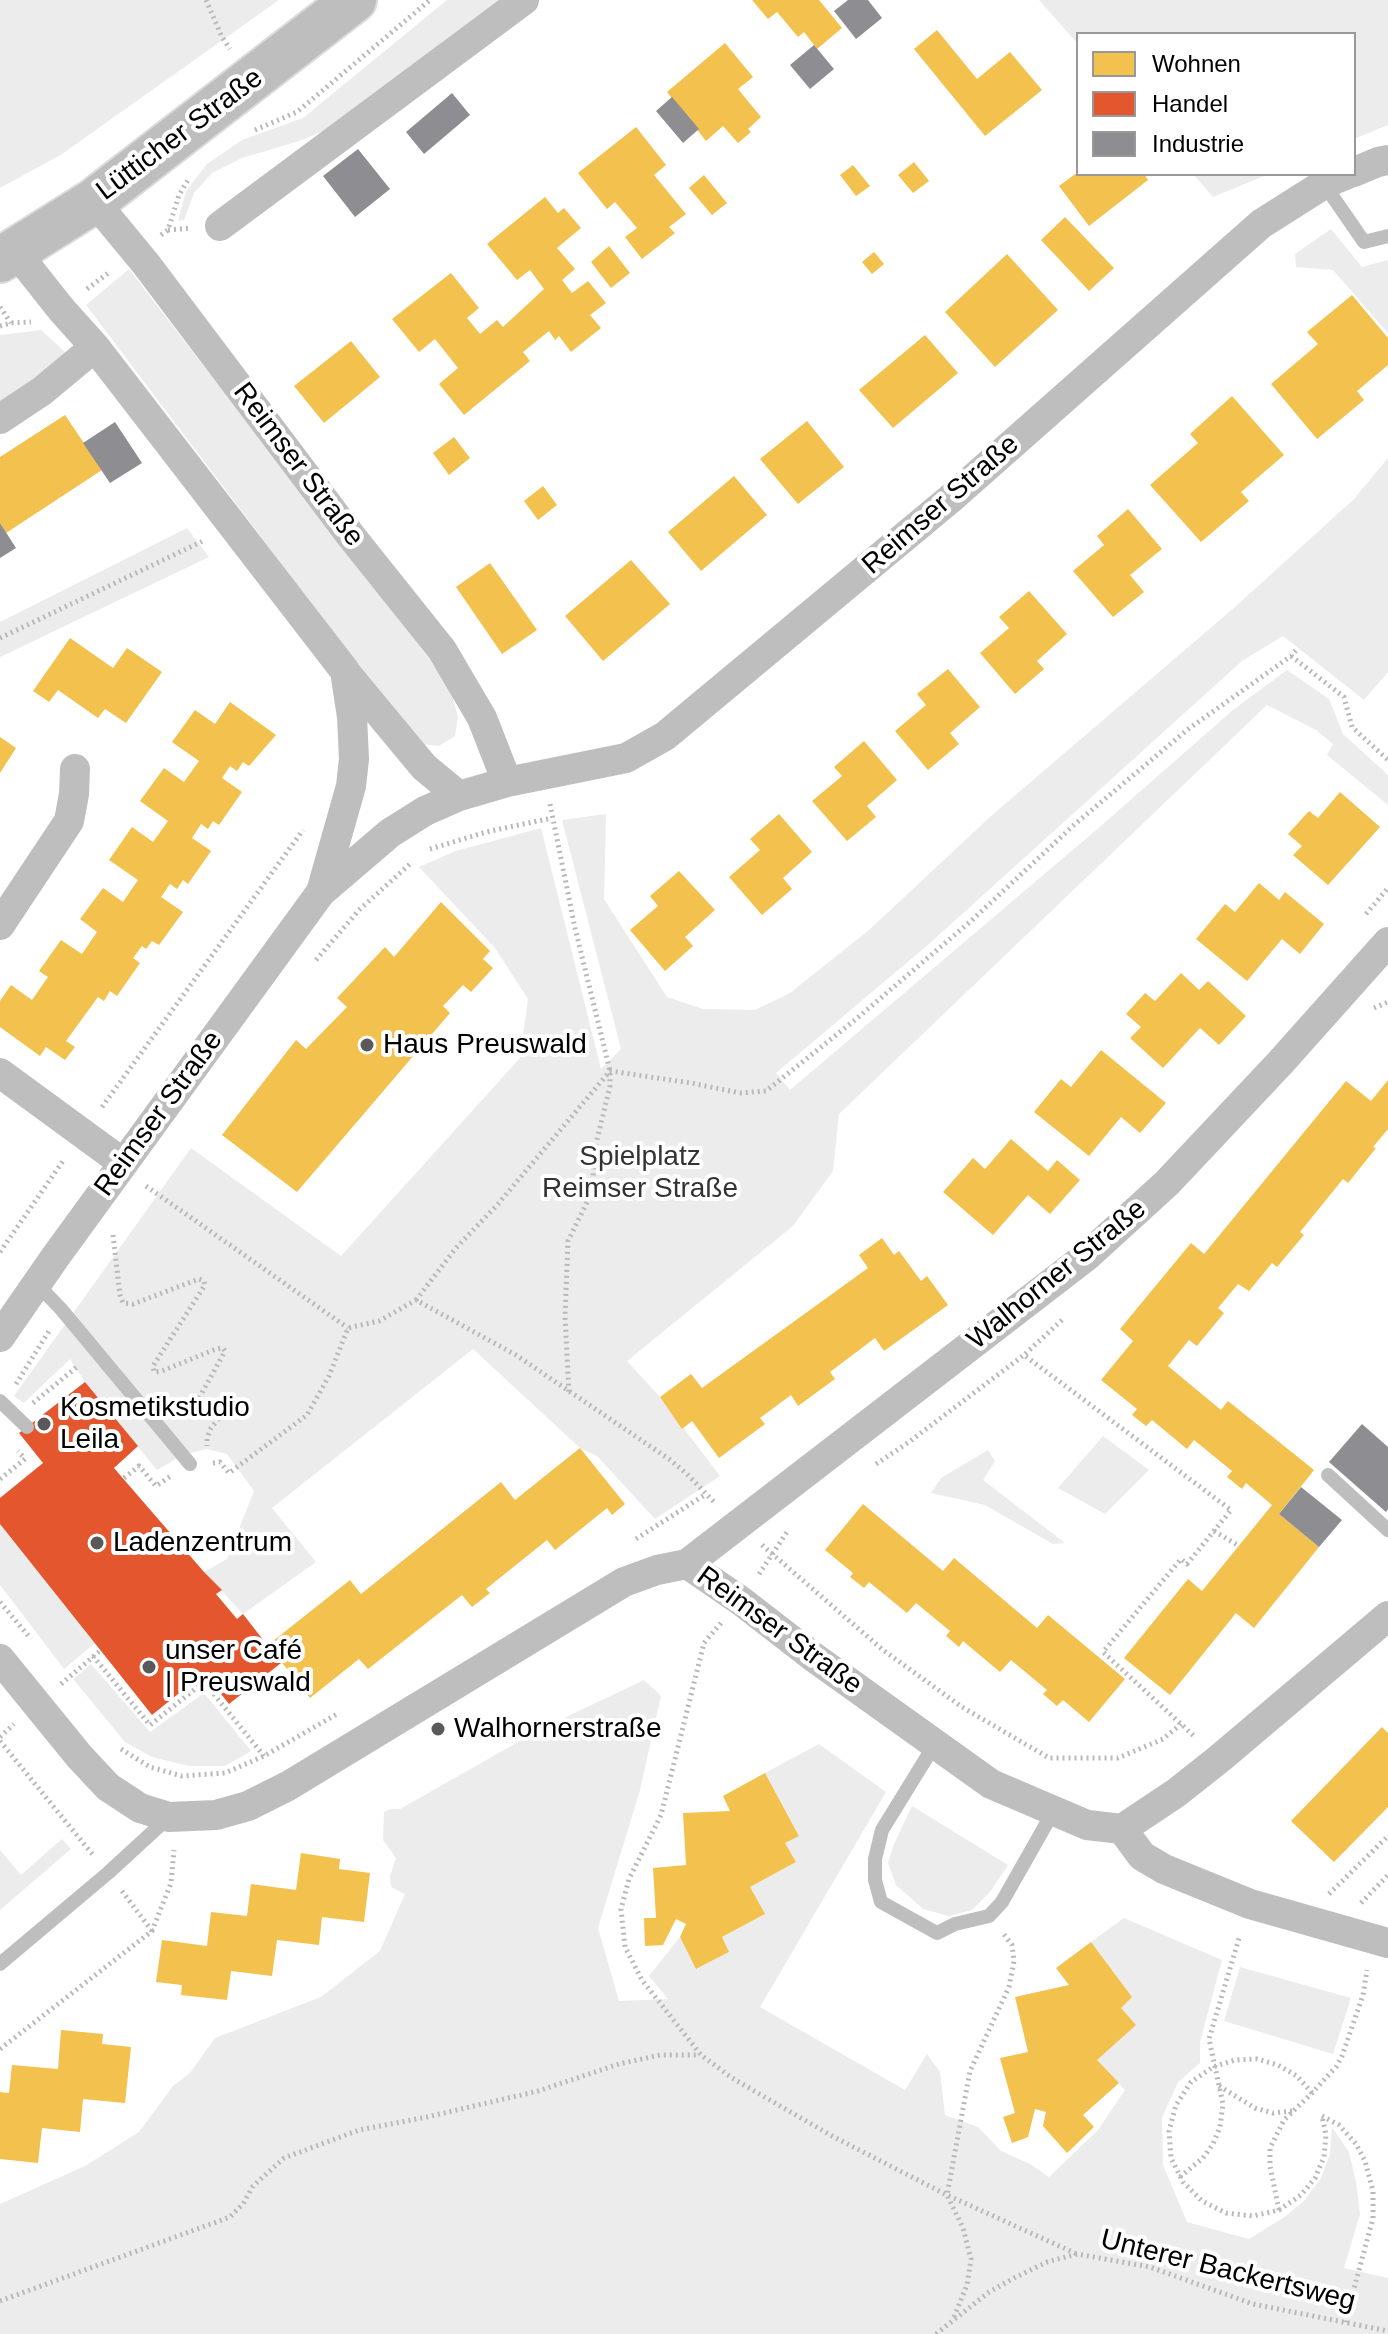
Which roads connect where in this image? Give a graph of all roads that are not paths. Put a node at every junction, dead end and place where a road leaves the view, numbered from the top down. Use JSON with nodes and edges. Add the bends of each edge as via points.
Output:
{"nodes":[{"id":1,"x":354,"y":0,"type":"edge"},
{"id":2,"x":524,"y":0,"type":"edge"},
{"id":3,"x":1388,"y":160,"type":"edge"},
{"id":4,"x":1356,"y":171,"type":"edge"},
{"id":5,"x":1336,"y":179,"type":"edge"},
{"id":6,"x":94,"y":201,"type":"junction"},
{"id":7,"x":220,"y":226,"type":"dead end"},
{"id":8,"x":1388,"y":236,"type":"edge"},
{"id":9,"x":8,"y":256,"type":"edge"},
{"id":10,"x":95,"y":347,"type":"junction"},
{"id":11,"x":0,"y":419,"type":"edge"},
{"id":12,"x":345,"y":671,"type":"junction"},
{"id":13,"x":75,"y":769,"type":"dead end"},
{"id":14,"x":507,"y":782,"type":"junction"},
{"id":15,"x":459,"y":796,"type":"junction"},
{"id":16,"x":321,"y":892,"type":"junction"},
{"id":17,"x":0,"y":925,"type":"edge"},
{"id":18,"x":1388,"y":942,"type":"edge"},
{"id":19,"x":0,"y":1073,"type":"edge"},
{"id":20,"x":123,"y":1163,"type":"junction"},
{"id":21,"x":36,"y":1283,"type":"junction"},
{"id":22,"x":0,"y":1337,"type":"edge"},
{"id":23,"x":0,"y":1401,"type":"edge"},
{"id":24,"x":27,"y":1427,"type":"dead end"},
{"id":25,"x":190,"y":1464,"type":"road end"},
{"id":26,"x":1328,"y":1475,"type":"dead end"},
{"id":27,"x":1388,"y":1530,"type":"edge"},
{"id":28,"x":687,"y":1564,"type":"junction"},
{"id":29,"x":1388,"y":1616,"type":"edge"},
{"id":30,"x":0,"y":1659,"type":"edge"},
{"id":31,"x":935,"y":1744,"type":"junction"},
{"id":32,"x":1053,"y":1812,"type":"junction"},
{"id":33,"x":169,"y":1817,"type":"junction"},
{"id":34,"x":1122,"y":1829,"type":"junction"},
{"id":35,"x":1380,"y":1941,"type":"edge"},
{"id":36,"x":0,"y":1964,"type":"edge"}],
"edges":[{"from":1,"to":6,"type":"main road","name":"Lütticher Straße"},
{"from":2,"to":7,"type":"street"},
{"from":3,"to":4,"type":"street"},
{"from":5,"to":8,"type":"lane","via":[[1364,242]]},
{"from":5,"to":14,"type":"street","name":"Reimser Straße","via":[[1261,224],[950,499],[665,736],[626,758]]},
{"from":6,"to":9,"type":"main road","name":"Lütticher Straße"},
{"from":6,"to":14,"type":"street","name":"Reimser Straße","via":[[442,650],[482,718]]},
{"from":9,"to":10,"type":"street","name":"Reimser Straße"},
{"from":10,"to":11,"type":"street"},
{"from":10,"to":12,"type":"street","name":"Reimser Straße"},
{"from":12,"to":15,"type":"street","name":"Reimser Straße","via":[[416,758]]},
{"from":12,"to":16,"type":"street","name":"Reimser Straße","via":[[354,759]]},
{"from":13,"to":17,"type":"street","via":[[69,821]]},
{"from":14,"to":15,"type":"street","name":"Reimser Straße"},
{"from":15,"to":16,"type":"street","name":"Reimser Straße","via":[[390,833]]},
{"from":16,"to":20,"type":"street","name":"Reimser Straße"},
{"from":18,"to":28,"type":"street","name":"Walhorner Straße","via":[[1167,1183],[1088,1255]]},
{"from":19,"to":20,"type":"street"},
{"from":20,"to":21,"type":"street","name":"Reimser Straße"},
{"from":21,"to":22,"type":"street","name":"Reimser Straße"},
{"from":21,"to":25,"type":"lane"},
{"from":23,"to":24,"type":"lane"},
{"from":26,"to":27,"type":"lane"},
{"from":28,"to":31,"type":"street","name":"Reimser Straße"},
{"from":28,"to":33,"type":"street","name":"Reimser Straße","via":[[624,1582],[248,1806],[216,1815]]},
{"from":29,"to":34,"type":"street","via":[[1219,1759]]},
{"from":30,"to":33,"type":"street","name":"Reimser Straße","via":[[108,1787],[140,1808]]},
{"from":31,"to":32,"type":"street","name":"Reimser Straße","via":[[991,1784]]},
{"from":31,"to":32,"type":"lane","via":[[882,1830],[875,1859],[881,1902],[937,1933],[989,1916]]},
{"from":32,"to":34,"type":"street","name":"Reimser Straße","via":[[1087,1825]]},
{"from":33,"to":36,"type":"lane"},
{"from":34,"to":35,"type":"street","via":[[1142,1856],[1164,1869],[1250,1904]]}]}
